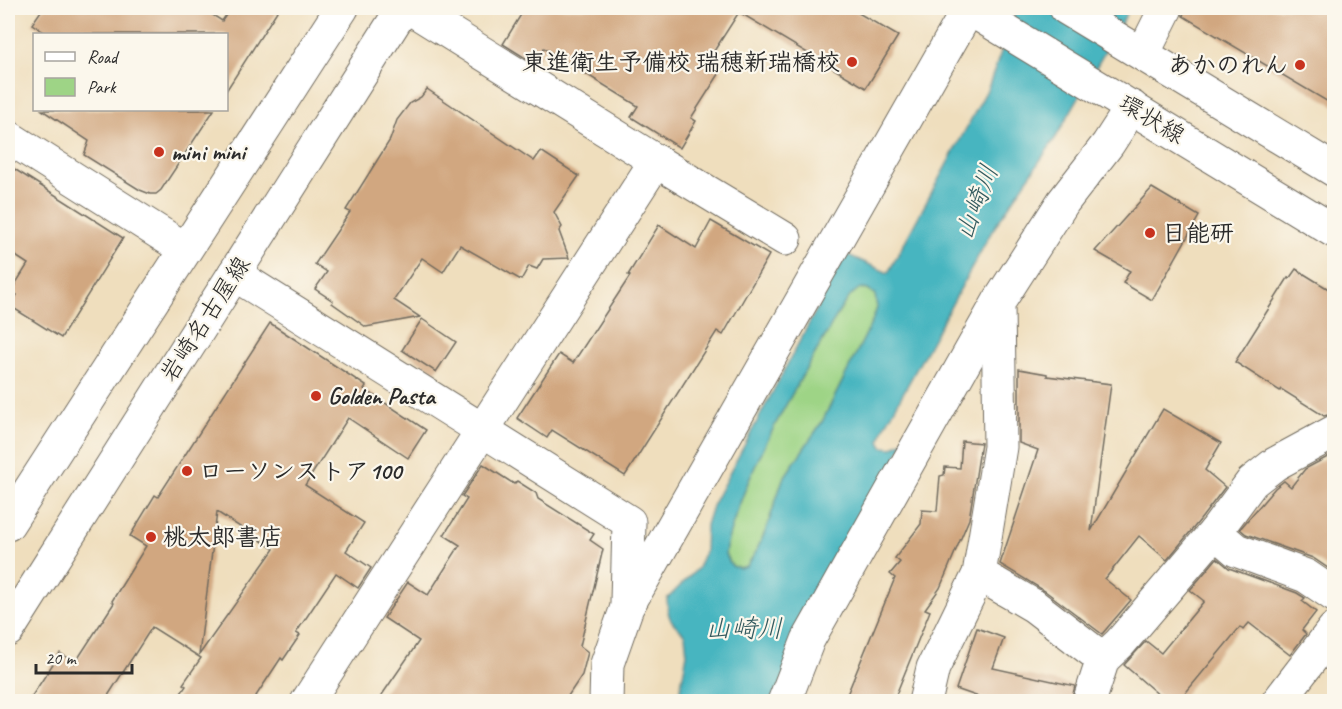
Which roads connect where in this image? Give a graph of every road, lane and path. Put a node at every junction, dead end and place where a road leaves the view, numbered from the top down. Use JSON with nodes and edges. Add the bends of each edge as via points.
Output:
{"nodes":[{"id":1,"x":342,"y":8,"type":"edge"},
{"id":2,"x":403,"y":8,"type":"edge"},
{"id":3,"x":410,"y":8,"type":"edge"},
{"id":4,"x":1066,"y":8,"type":"edge"},
{"id":5,"x":1166,"y":8,"type":"edge"},
{"id":6,"x":972,"y":10,"type":"edge"},
{"id":7,"x":1143,"y":54,"type":"junction"},
{"id":8,"x":1119,"y":99,"type":"junction"},
{"id":9,"x":8,"y":137,"type":"edge"},
{"id":10,"x":656,"y":161,"type":"junction"},
{"id":11,"x":1335,"y":170,"type":"edge"},
{"id":12,"x":1335,"y":231,"type":"edge"},
{"id":13,"x":786,"y":239,"type":"dead end"},
{"id":14,"x":185,"y":249,"type":"junction"},
{"id":15,"x":234,"y":274,"type":"junction"},
{"id":16,"x":998,"y":303,"type":"junction"},
{"id":17,"x":482,"y":430,"type":"junction"},
{"id":18,"x":1335,"y":432,"type":"edge"},
{"id":19,"x":8,"y":524,"type":"edge"},
{"id":20,"x":1215,"y":532,"type":"junction"},
{"id":21,"x":979,"y":574,"type":"junction"},
{"id":22,"x":1335,"y":595,"type":"edge"},
{"id":23,"x":627,"y":607,"type":"junction"},
{"id":24,"x":1335,"y":628,"type":"edge"},
{"id":25,"x":8,"y":630,"type":"edge"},
{"id":26,"x":1102,"y":659,"type":"junction"},
{"id":27,"x":307,"y":702,"type":"edge"},
{"id":28,"x":606,"y":702,"type":"edge"},
{"id":29,"x":784,"y":702,"type":"edge"},
{"id":30,"x":925,"y":702,"type":"edge"},
{"id":31,"x":1089,"y":702,"type":"edge"},
{"id":32,"x":1278,"y":702,"type":"edge"}],
"edges":[{"from":1,"to":14,"type":"street"},
{"from":2,"to":15,"type":"street","name":"岩崎名古屋線"},
{"from":3,"to":10,"type":"street"},
{"from":4,"to":7,"type":"street"},
{"from":5,"to":7,"type":"street"},
{"from":6,"to":8,"type":"street","name":"環状線"},
{"from":6,"to":23,"type":"street"},
{"from":7,"to":11,"type":"street"},
{"from":8,"to":12,"type":"street","name":"環状線"},
{"from":8,"to":16,"type":"street","via":[[1108,144],[1063,201]]},
{"from":9,"to":14,"type":"street"},
{"from":10,"to":13,"type":"street"},
{"from":10,"to":17,"type":"street"},
{"from":14,"to":19,"type":"street"},
{"from":15,"to":17,"type":"street"},
{"from":15,"to":25,"type":"street","name":"岩崎名古屋線"},
{"from":16,"to":21,"type":"street","via":[[1000,447]]},
{"from":16,"to":29,"type":"street","via":[[808,640]]},
{"from":17,"to":23,"type":"street","via":[[629,522]]},
{"from":17,"to":27,"type":"street"},
{"from":18,"to":20,"type":"street","via":[[1275,464],[1252,482]]},
{"from":20,"to":22,"type":"street","via":[[1236,550],[1306,576]]},
{"from":20,"to":26,"type":"street"},
{"from":21,"to":26,"type":"street","via":[[1034,606]]},
{"from":21,"to":30,"type":"street","via":[[933,668]]},
{"from":23,"to":28,"type":"street","via":[[607,664]]},
{"from":24,"to":32,"type":"street"},
{"from":26,"to":31,"type":"street"}]}
